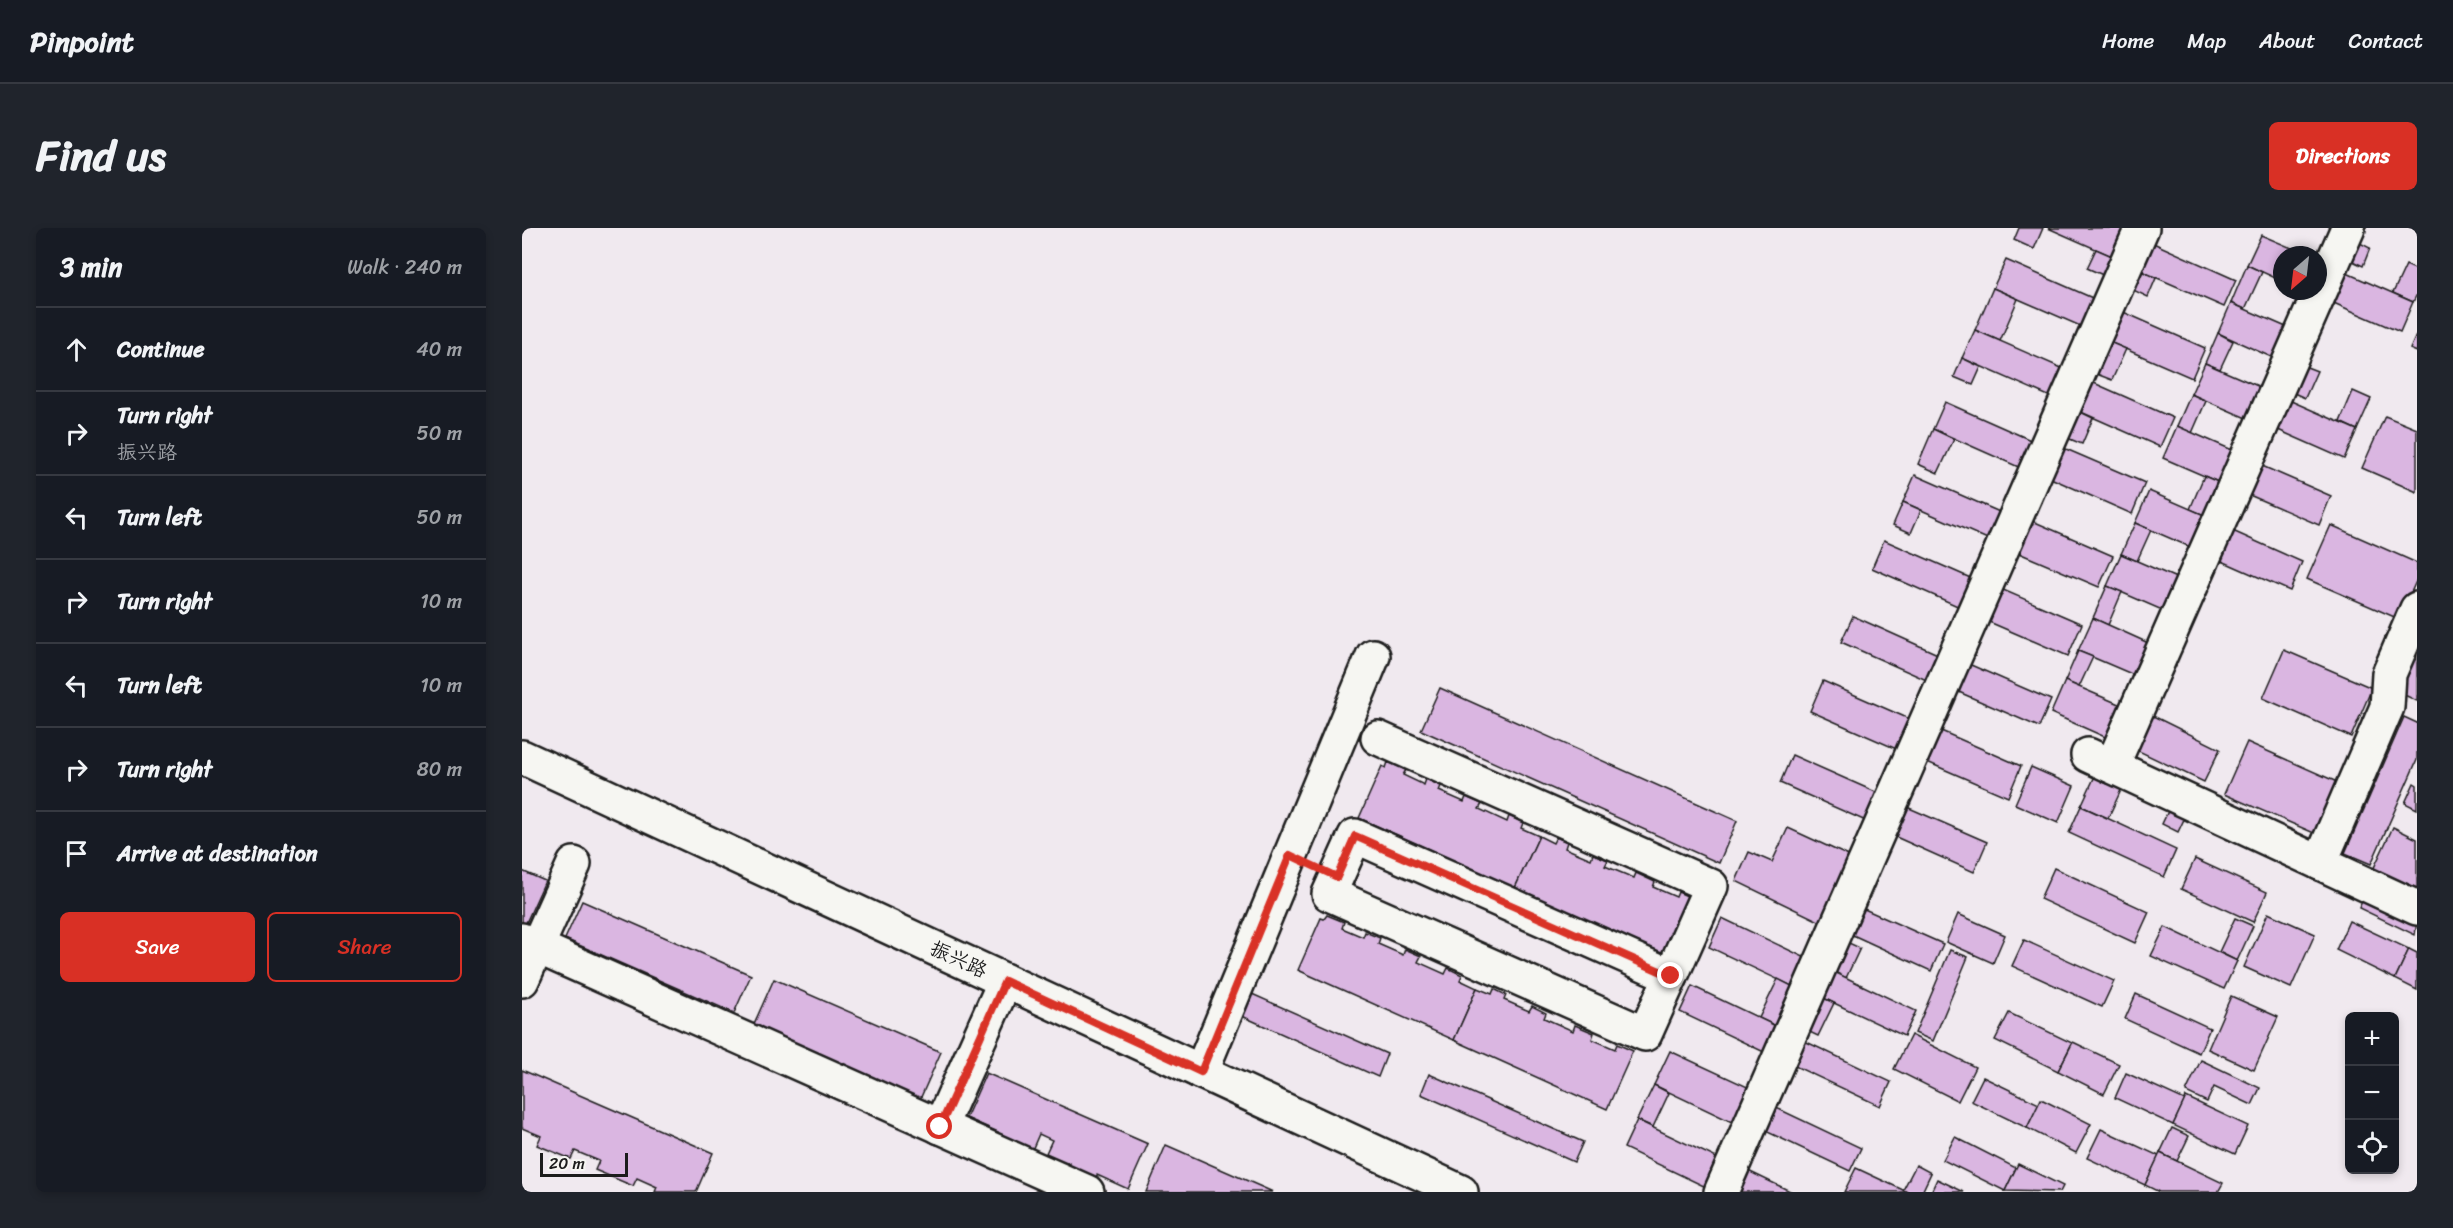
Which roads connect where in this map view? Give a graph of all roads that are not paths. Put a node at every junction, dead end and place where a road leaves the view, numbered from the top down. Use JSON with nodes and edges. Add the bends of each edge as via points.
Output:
{"nodes":[{"id":1,"x":2142,"y":228,"type":"edge"},
{"id":2,"x":2348,"y":228,"type":"edge"},
{"id":3,"x":2417,"y":609,"type":"edge"},
{"id":4,"x":1372,"y":656,"type":"dead end"},
{"id":5,"x":1378,"y":738,"type":"dead end"},
{"id":6,"x":522,"y":757,"type":"edge"},
{"id":7,"x":1290,"y":855,"type":"junction"},
{"id":8,"x":2320,"y":863,"type":"junction"},
{"id":9,"x":574,"y":864,"type":"dead end"},
{"id":10,"x":1337,"y":877,"type":"junction"},
{"id":11,"x":2417,"y":908,"type":"edge"},
{"id":12,"x":530,"y":943,"type":"edge"},
{"id":13,"x":1671,"y":976,"type":"junction"},
{"id":14,"x":522,"y":980,"type":"edge"},
{"id":15,"x":1005,"y":981,"type":"junction"},
{"id":16,"x":1201,"y":1072,"type":"junction"},
{"id":17,"x":940,"y":1127,"type":"junction"},
{"id":18,"x":1087,"y":1192,"type":"edge"},
{"id":19,"x":1461,"y":1192,"type":"edge"},
{"id":20,"x":1721,"y":1192,"type":"edge"}],
"edges":[{"from":1,"to":20,"type":"street"},
{"from":2,"to":8,"type":"street","via":[[2100,761]]},
{"from":3,"to":8,"type":"street","via":[[2389,674],[2387,707]]},
{"from":4,"to":7,"type":"street"},
{"from":5,"to":13,"type":"street","via":[[1711,886]]},
{"from":6,"to":15,"type":"street","name":"振兴路"},
{"from":7,"to":10,"type":"street"},
{"from":7,"to":16,"type":"street"},
{"from":8,"to":11,"type":"street"},
{"from":9,"to":12,"type":"street"},
{"from":10,"to":13,"type":"street","via":[[1355,836]]},
{"from":10,"to":13,"type":"street","via":[[1329,894],[1646,1034]]},
{"from":12,"to":14,"type":"street"},
{"from":12,"to":17,"type":"street"},
{"from":15,"to":16,"type":"street","name":"振兴路"},
{"from":15,"to":17,"type":"street"},
{"from":16,"to":19,"type":"street","name":"振兴路"},
{"from":17,"to":18,"type":"street"}]}
